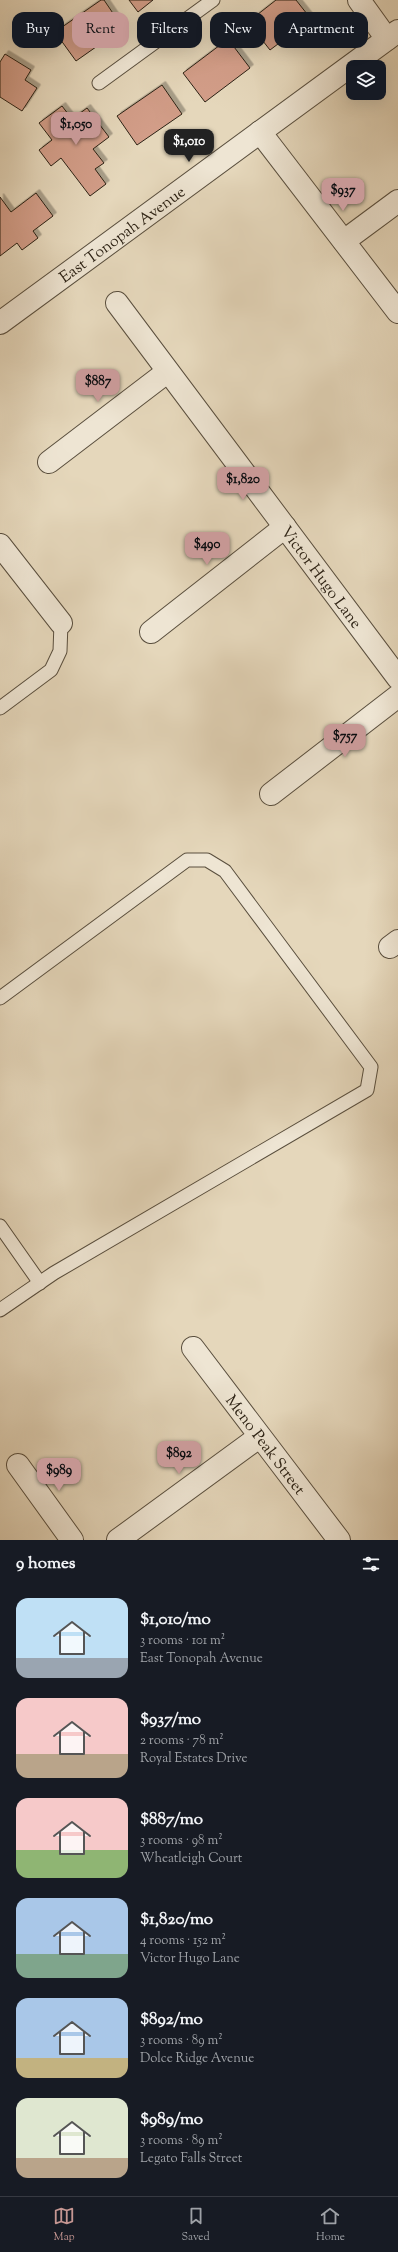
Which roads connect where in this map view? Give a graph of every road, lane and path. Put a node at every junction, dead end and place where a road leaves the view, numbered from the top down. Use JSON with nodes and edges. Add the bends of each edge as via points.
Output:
{"nodes":[{"id":1,"x":214,"y":0,"type":"edge"},
{"id":2,"x":359,"y":0,"type":"edge"},
{"id":3,"x":393,"y":35,"type":"edge"},
{"id":4,"x":99,"y":83,"type":"dead end"},
{"id":5,"x":260,"y":132,"type":"junction"},
{"id":6,"x":398,"y":201,"type":"edge"},
{"id":7,"x":344,"y":242,"type":"junction"},
{"id":8,"x":116,"y":303,"type":"dead end"},
{"id":9,"x":398,"y":312,"type":"edge"},
{"id":10,"x":0,"y":323,"type":"edge"},
{"id":11,"x":167,"y":372,"type":"junction"},
{"id":12,"x":49,"y":462,"type":"dead end"},
{"id":13,"x":285,"y":527,"type":"junction"},
{"id":14,"x":0,"y":545,"type":"edge"},
{"id":15,"x":61,"y":623,"type":"joint"},
{"id":16,"x":151,"y":632,"type":"dead end"},
{"id":17,"x":398,"y":678,"type":"edge"},
{"id":18,"x":398,"y":696,"type":"edge"},
{"id":19,"x":0,"y":708,"type":"edge"},
{"id":20,"x":271,"y":794,"type":"dead end"},
{"id":21,"x":0,"y":998,"type":"edge"},
{"id":22,"x":0,"y":1226,"type":"edge"},
{"id":23,"x":40,"y":1282,"type":"junction"},
{"id":24,"x":0,"y":1310,"type":"edge"},
{"id":25,"x":193,"y":1348,"type":"dead end"},
{"id":26,"x":259,"y":1437,"type":"junction"},
{"id":27,"x":18,"y":1465,"type":"dead end"},
{"id":28,"x":72,"y":1540,"type":"edge"},
{"id":29,"x":118,"y":1540,"type":"edge"},
{"id":30,"x":339,"y":1540,"type":"edge"}],
"edges":[{"from":1,"to":4,"type":"lane"},
{"from":2,"to":3,"type":"street"},
{"from":3,"to":5,"type":"street","name":"East Tonopah Avenue"},
{"from":5,"to":7,"type":"street"},
{"from":5,"to":10,"type":"street","name":"East Tonopah Avenue"},
{"from":6,"to":7,"type":"street"},
{"from":7,"to":9,"type":"street"},
{"from":8,"to":11,"type":"street","name":"Victor Hugo Lane"},
{"from":11,"to":12,"type":"street"},
{"from":11,"to":13,"type":"street","name":"Victor Hugo Lane"},
{"from":13,"to":16,"type":"street"},
{"from":13,"to":17,"type":"street","name":"Victor Hugo Lane"},
{"from":14,"to":15,"type":"street"},
{"from":15,"to":19,"type":"lane","via":[[60,651],[51,670]]},
{"from":18,"to":20,"type":"street"},
{"from":21,"to":23,"type":"lane","via":[[187,860],[207,860],[226,871],[371,1068],[367,1090]]},
{"from":22,"to":23,"type":"lane"},
{"from":23,"to":24,"type":"lane"},
{"from":25,"to":26,"type":"street","name":"Meno Peak Street"},
{"from":26,"to":29,"type":"street"},
{"from":26,"to":30,"type":"street","name":"Meno Peak Street"},
{"from":27,"to":28,"type":"street"}]}
